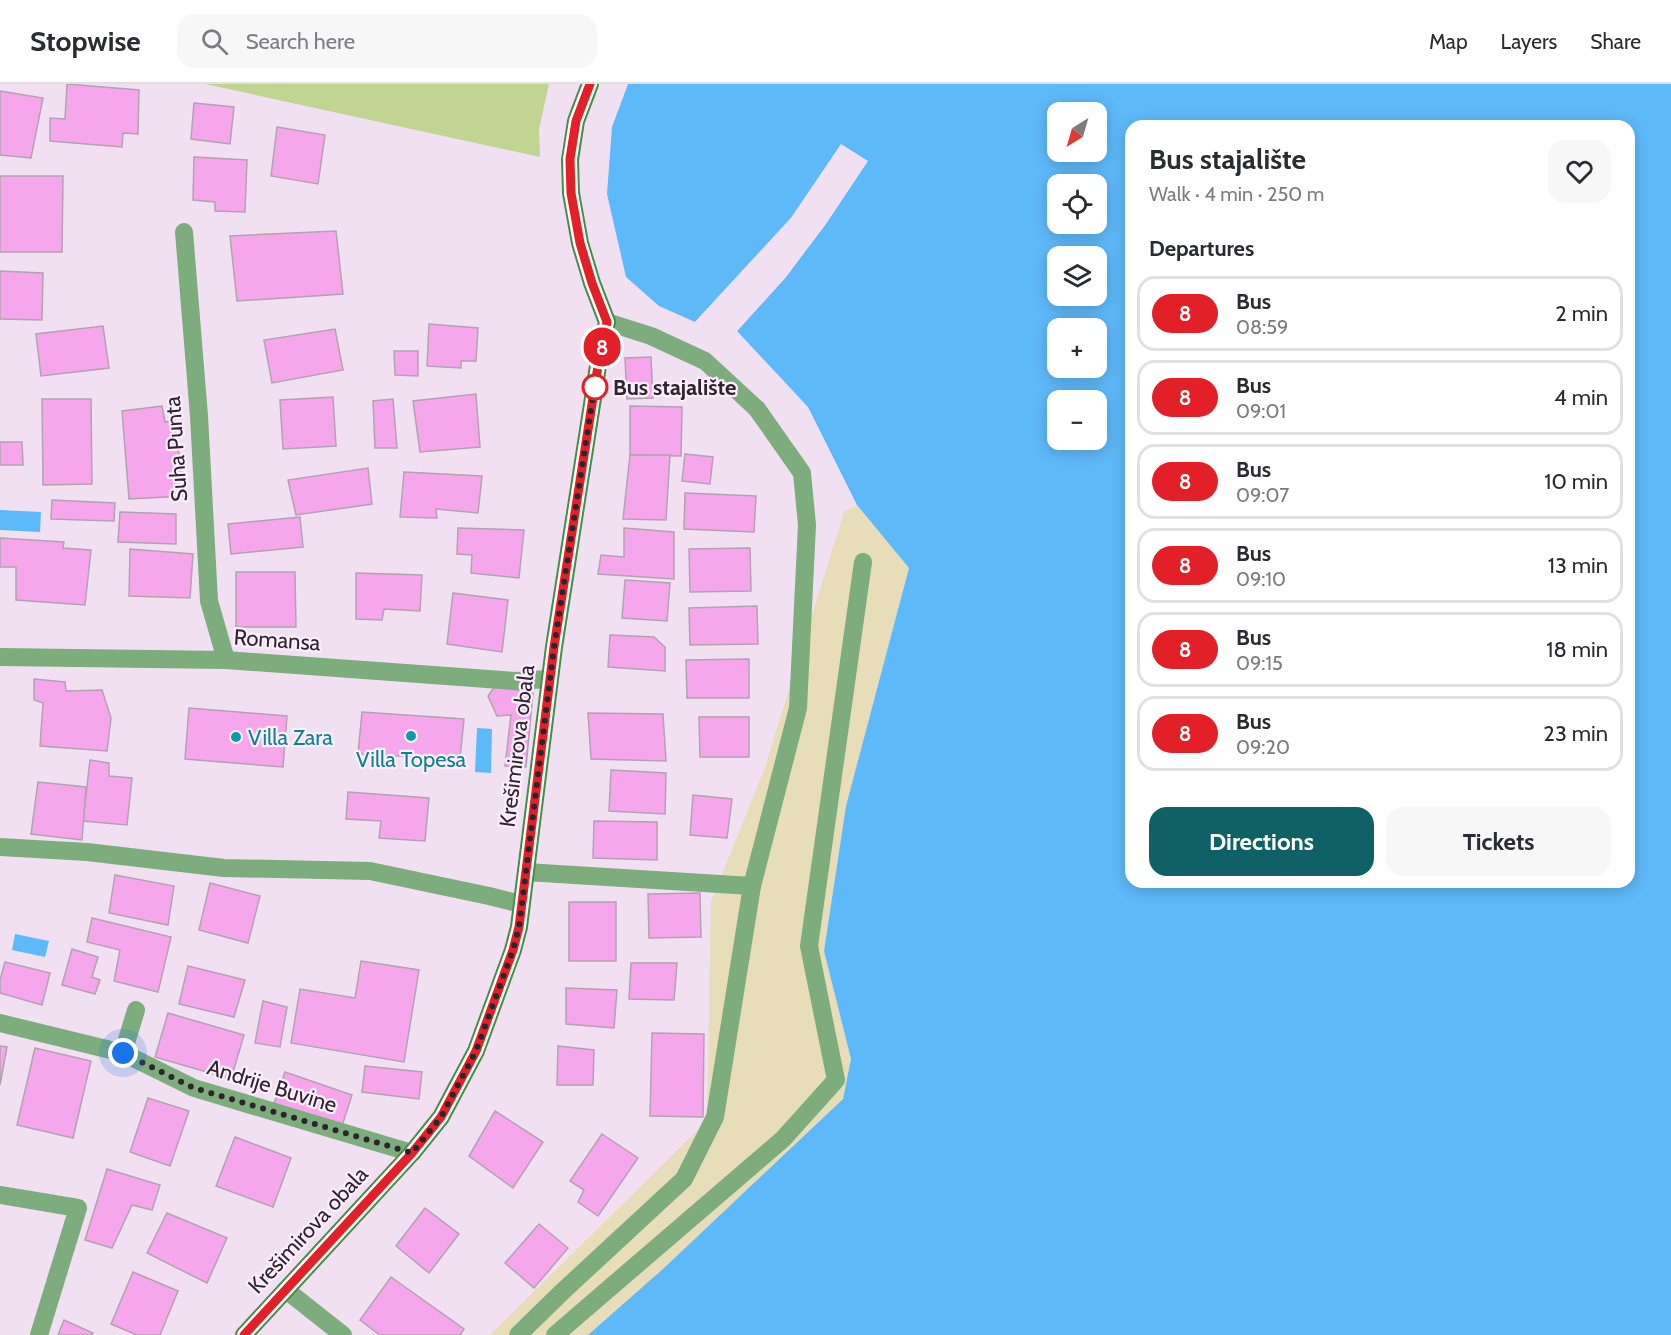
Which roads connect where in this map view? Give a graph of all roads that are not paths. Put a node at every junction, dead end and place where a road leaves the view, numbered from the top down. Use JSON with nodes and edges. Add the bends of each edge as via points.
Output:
{"nodes":[{"id":1,"x":590,"y":84,"type":"edge"},
{"id":2,"x":184,"y":232,"type":"dead end"},
{"id":3,"x":607,"y":322,"type":"junction"},
{"id":4,"x":863,"y":562,"type":"dead end"},
{"id":5,"x":0,"y":657,"type":"edge"},
{"id":6,"x":226,"y":660,"type":"junction"},
{"id":7,"x":550,"y":679,"type":"junction"},
{"id":8,"x":0,"y":847,"type":"edge"},
{"id":9,"x":526,"y":873,"type":"junction"},
{"id":10,"x":752,"y":886,"type":"junction"},
{"id":11,"x":521,"y":904,"type":"junction"},
{"id":12,"x":136,"y":1010,"type":"dead end"},
{"id":13,"x":0,"y":1023,"type":"edge"},
{"id":14,"x":123,"y":1053,"type":"junction"},
{"id":15,"x":412,"y":1153,"type":"junction"},
{"id":16,"x":0,"y":1195,"type":"edge"},
{"id":17,"x":286,"y":1290,"type":"junction"},
{"id":18,"x":39,"y":1335,"type":"edge"},
{"id":19,"x":244,"y":1335,"type":"edge"},
{"id":20,"x":343,"y":1335,"type":"edge"},
{"id":21,"x":518,"y":1335,"type":"edge"},
{"id":22,"x":555,"y":1335,"type":"edge"}],
"edges":[{"from":1,"to":3,"type":"street","via":[[576,121],[570,159],[571,193],[580,243]]},
{"from":2,"to":6,"type":"street","name":"Suha Punta","via":[[209,601]]},
{"from":3,"to":7,"type":"street","name":"Krešimirova obala"},
{"from":3,"to":10,"type":"street","via":[[651,336],[705,361],[757,409],[802,473],[807,525],[798,708]]},
{"from":4,"to":22,"type":"street","via":[[809,946],[836,1080],[783,1138]]},
{"from":5,"to":6,"type":"street","name":"Romansa"},
{"from":6,"to":7,"type":"street","name":"Romansa","via":[[515,681]]},
{"from":7,"to":9,"type":"street","name":"Krešimirova obala"},
{"from":8,"to":11,"type":"street","via":[[87,852],[224,868],[370,871]]},
{"from":9,"to":10,"type":"street"},
{"from":9,"to":11,"type":"street","name":"Krešimirova obala"},
{"from":10,"to":21,"type":"street","via":[[715,1117],[684,1179]]},
{"from":11,"to":15,"type":"street","name":"Krešimirova obala","via":[[513,950],[476,1051],[441,1117]]},
{"from":12,"to":14,"type":"street"},
{"from":13,"to":14,"type":"street","name":"Andrije Buvine"},
{"from":14,"to":15,"type":"street","name":"Andrije Buvine","via":[[194,1088]]},
{"from":15,"to":17,"type":"street","name":"Krešimirova obala"},
{"from":16,"to":18,"type":"street","via":[[78,1208]]},
{"from":17,"to":19,"type":"street","name":"Krešimirova obala"},
{"from":17,"to":20,"type":"street"}]}
